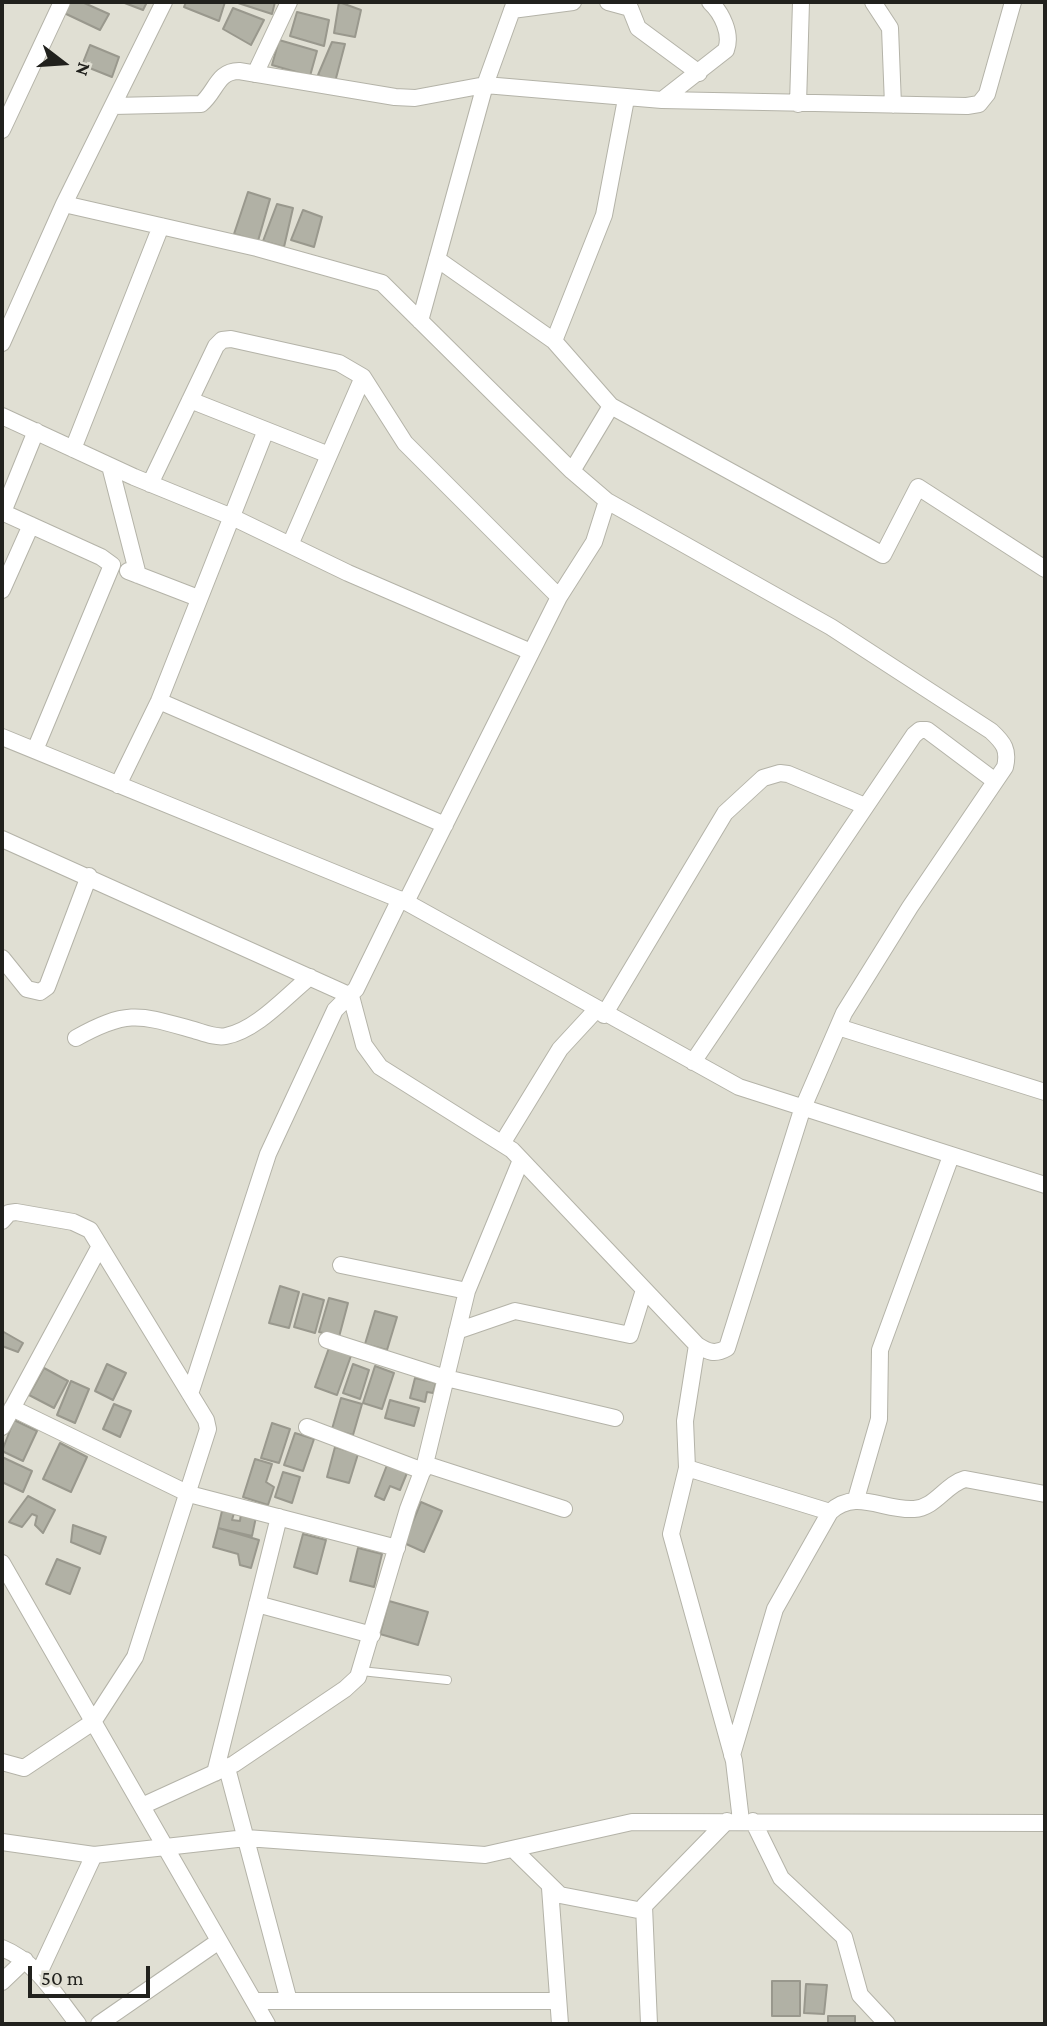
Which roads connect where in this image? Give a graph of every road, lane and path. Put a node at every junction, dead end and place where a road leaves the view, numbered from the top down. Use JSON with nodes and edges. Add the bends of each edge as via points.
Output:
{"nodes":[{"id":1,"x":62,"y":2,"type":"edge"},
{"id":2,"x":164,"y":2,"type":"edge"},
{"id":3,"x":289,"y":2,"type":"edge"},
{"id":4,"x":573,"y":2,"type":"edge"},
{"id":5,"x":608,"y":2,"type":"edge"},
{"id":6,"x":710,"y":2,"type":"edge"},
{"id":7,"x":801,"y":2,"type":"edge"},
{"id":8,"x":873,"y":2,"type":"edge"},
{"id":9,"x":1013,"y":2,"type":"edge"},
{"id":10,"x":514,"y":6,"type":"edge"},
{"id":11,"x":699,"y":73,"type":"junction"},
{"id":12,"x":256,"y":74,"type":"junction"},
{"id":13,"x":485,"y":85,"type":"junction"},
{"id":14,"x":626,"y":99,"type":"junction"},
{"id":15,"x":662,"y":100,"type":"junction"},
{"id":16,"x":798,"y":104,"type":"junction"},
{"id":17,"x":893,"y":105,"type":"junction"},
{"id":18,"x":113,"y":106,"type":"junction"},
{"id":19,"x":2,"y":130,"type":"edge"},
{"id":20,"x":64,"y":204,"type":"junction"},
{"id":21,"x":161,"y":226,"type":"junction"},
{"id":22,"x":437,"y":259,"type":"junction"},
{"id":23,"x":9,"y":308,"type":"edge"},
{"id":24,"x":420,"y":321,"type":"junction"},
{"id":25,"x":554,"y":341,"type":"junction"},
{"id":26,"x":2,"y":343,"type":"edge"},
{"id":27,"x":363,"y":377,"type":"junction"},
{"id":28,"x":190,"y":400,"type":"junction"},
{"id":29,"x":611,"y":406,"type":"junction"},
{"id":30,"x":2,"y":416,"type":"edge"},
{"id":31,"x":266,"y":430,"type":"junction"},
{"id":32,"x":36,"y":431,"type":"junction"},
{"id":33,"x":73,"y":449,"type":"junction"},
{"id":34,"x":329,"y":455,"type":"junction"},
{"id":35,"x":110,"y":466,"type":"junction"},
{"id":36,"x":572,"y":471,"type":"junction"},
{"id":37,"x":150,"y":484,"type":"junction"},
{"id":38,"x":607,"y":501,"type":"junction"},
{"id":39,"x":2,"y":512,"type":"edge"},
{"id":40,"x":232,"y":517,"type":"junction"},
{"id":41,"x":31,"y":525,"type":"junction"},
{"id":42,"x":290,"y":545,"type":"junction"},
{"id":43,"x":112,"y":565,"type":"junction"},
{"id":44,"x":1045,"y":569,"type":"edge"},
{"id":45,"x":138,"y":575,"type":"junction"},
{"id":46,"x":2,"y":590,"type":"edge"},
{"id":47,"x":559,"y":597,"type":"junction"},
{"id":48,"x":198,"y":598,"type":"junction"},
{"id":49,"x":531,"y":652,"type":"junction"},
{"id":50,"x":159,"y":701,"type":"junction"},
{"id":51,"x":2,"y":737,"type":"edge"},
{"id":52,"x":35,"y":750,"type":"junction"},
{"id":53,"x":995,"y":780,"type":"junction"},
{"id":54,"x":118,"y":785,"type":"junction"},
{"id":55,"x":865,"y":806,"type":"junction"},
{"id":56,"x":445,"y":825,"type":"junction"},
{"id":57,"x":2,"y":839,"type":"edge"},
{"id":58,"x":89,"y":876,"type":"junction"},
{"id":59,"x":403,"y":900,"type":"junction"},
{"id":60,"x":2,"y":958,"type":"edge"},
{"id":61,"x":310,"y":977,"type":"junction"},
{"id":62,"x":352,"y":996,"type":"junction"},
{"id":63,"x":600,"y":1012,"type":"junction"},
{"id":64,"x":838,"y":1027,"type":"junction"},
{"id":65,"x":76,"y":1038,"type":"dead end"},
{"id":66,"x":693,"y":1062,"type":"junction"},
{"id":67,"x":1045,"y":1092,"type":"edge"},
{"id":68,"x":802,"y":1110,"type":"junction"},
{"id":69,"x":503,"y":1142,"type":"junction"},
{"id":70,"x":951,"y":1156,"type":"junction"},
{"id":71,"x":521,"y":1160,"type":"junction"},
{"id":72,"x":1045,"y":1185,"type":"edge"},
{"id":73,"x":2,"y":1221,"type":"edge"},
{"id":74,"x":100,"y":1246,"type":"junction"},
{"id":75,"x":341,"y":1265,"type":"dead end"},
{"id":76,"x":645,"y":1290,"type":"junction"},
{"id":77,"x":467,"y":1291,"type":"junction"},
{"id":78,"x":457,"y":1331,"type":"junction"},
{"id":79,"x":327,"y":1340,"type":"dead end"},
{"id":80,"x":697,"y":1345,"type":"junction"},
{"id":81,"x":446,"y":1378,"type":"junction"},
{"id":82,"x":190,"y":1394,"type":"junction"},
{"id":83,"x":12,"y":1408,"type":"junction"},
{"id":84,"x":615,"y":1418,"type":"dead end"},
{"id":85,"x":2,"y":1427,"type":"edge"},
{"id":86,"x":307,"y":1427,"type":"dead end"},
{"id":87,"x":424,"y":1468,"type":"junction"},
{"id":88,"x":687,"y":1468,"type":"junction"},
{"id":89,"x":189,"y":1494,"type":"junction"},
{"id":90,"x":1045,"y":1494,"type":"edge"},
{"id":91,"x":856,"y":1499,"type":"junction"},
{"id":92,"x":564,"y":1509,"type":"dead end"},
{"id":93,"x":830,"y":1512,"type":"junction"},
{"id":94,"x":279,"y":1517,"type":"junction"},
{"id":95,"x":397,"y":1548,"type":"junction"},
{"id":96,"x":2,"y":1563,"type":"edge"},
{"id":97,"x":257,"y":1604,"type":"junction"},
{"id":98,"x":372,"y":1635,"type":"junction"},
{"id":99,"x":360,"y":1671,"type":"junction"},
{"id":100,"x":447,"y":1680,"type":"dead end"},
{"id":101,"x":93,"y":1722,"type":"junction"},
{"id":102,"x":732,"y":1755,"type":"junction"},
{"id":103,"x":2,"y":1762,"type":"edge"},
{"id":104,"x":221,"y":1770,"type":"junction"},
{"id":105,"x":142,"y":1806,"type":"junction"},
{"id":106,"x":740,"y":1821,"type":"junction"},
{"id":107,"x":1045,"y":1823,"type":"edge"},
{"id":108,"x":246,"y":1838,"type":"junction"},
{"id":109,"x":2,"y":1842,"type":"edge"},
{"id":110,"x":166,"y":1847,"type":"junction"},
{"id":111,"x":514,"y":1850,"type":"junction"},
{"id":112,"x":94,"y":1855,"type":"junction"},
{"id":113,"x":550,"y":1888,"type":"junction"},
{"id":114,"x":643,"y":1911,"type":"junction"},
{"id":115,"x":219,"y":1941,"type":"junction"},
{"id":116,"x":2,"y":1948,"type":"edge"},
{"id":117,"x":25,"y":1960,"type":"junction"},
{"id":118,"x":39,"y":1973,"type":"junction"},
{"id":119,"x":2,"y":1982,"type":"edge"},
{"id":120,"x":254,"y":2001,"type":"junction"},
{"id":121,"x":289,"y":2001,"type":"junction"},
{"id":122,"x":557,"y":2001,"type":"junction"},
{"id":123,"x":78,"y":2024,"type":"edge"},
{"id":124,"x":99,"y":2024,"type":"edge"},
{"id":125,"x":267,"y":2024,"type":"edge"},
{"id":126,"x":560,"y":2024,"type":"edge"},
{"id":127,"x":649,"y":2024,"type":"edge"},
{"id":128,"x":887,"y":2024,"type":"edge"}],
"edges":[{"from":1,"to":19,"type":"street"},
{"from":2,"to":18,"type":"street"},
{"from":3,"to":12,"type":"street"},
{"from":4,"to":10,"type":"street"},
{"from":5,"to":11,"type":"street","via":[[630,8],[638,28]]},
{"from":6,"to":11,"type":"street","via":[[720,14],[729,42]]},
{"from":7,"to":16,"type":"street"},
{"from":8,"to":17,"type":"street","via":[[890,28]]},
{"from":9,"to":17,"type":"street","via":[[993,79],[979,104]]},
{"from":10,"to":13,"type":"street"},
{"from":11,"to":15,"type":"street"},
{"from":12,"to":13,"type":"street","via":[[415,98]]},
{"from":12,"to":18,"type":"street","via":[[228,71],[201,104]]},
{"from":13,"to":14,"type":"street"},
{"from":13,"to":22,"type":"street"},
{"from":14,"to":15,"type":"street"},
{"from":14,"to":25,"type":"street","via":[[604,215]]},
{"from":15,"to":16,"type":"street"},
{"from":16,"to":17,"type":"street"},
{"from":18,"to":20,"type":"street"},
{"from":20,"to":21,"type":"street"},
{"from":20,"to":23,"type":"street"},
{"from":21,"to":24,"type":"street","via":[[382,284]]},
{"from":21,"to":33,"type":"street"},
{"from":22,"to":24,"type":"street"},
{"from":22,"to":25,"type":"street"},
{"from":23,"to":26,"type":"street"},
{"from":24,"to":36,"type":"street"},
{"from":25,"to":29,"type":"street"},
{"from":27,"to":28,"type":"street","via":[[339,363],[222,340]]},
{"from":27,"to":34,"type":"street"},
{"from":27,"to":47,"type":"street","via":[[405,443]]},
{"from":28,"to":31,"type":"street"},
{"from":28,"to":37,"type":"street"},
{"from":29,"to":36,"type":"street"},
{"from":29,"to":44,"type":"street","via":[[883,555],[918,487]]},
{"from":30,"to":32,"type":"street"},
{"from":31,"to":34,"type":"street"},
{"from":31,"to":40,"type":"street"},
{"from":32,"to":33,"type":"street"},
{"from":32,"to":39,"type":"street"},
{"from":33,"to":35,"type":"street"},
{"from":34,"to":42,"type":"street"},
{"from":35,"to":37,"type":"street"},
{"from":35,"to":45,"type":"street"},
{"from":36,"to":38,"type":"street"},
{"from":37,"to":40,"type":"street"},
{"from":38,"to":47,"type":"street","via":[[594,542]]},
{"from":38,"to":53,"type":"street","via":[[831,627],[991,731],[1008,754]]},
{"from":39,"to":41,"type":"street"},
{"from":40,"to":42,"type":"street"},
{"from":40,"to":48,"type":"street"},
{"from":41,"to":43,"type":"street"},
{"from":41,"to":46,"type":"street"},
{"from":42,"to":49,"type":"street"},
{"from":43,"to":45,"type":"street"},
{"from":43,"to":52,"type":"street"},
{"from":45,"to":48,"type":"street"},
{"from":47,"to":49,"type":"street"},
{"from":48,"to":50,"type":"street"},
{"from":49,"to":56,"type":"street"},
{"from":50,"to":54,"type":"street"},
{"from":50,"to":56,"type":"street"},
{"from":51,"to":52,"type":"street"},
{"from":52,"to":54,"type":"street"},
{"from":53,"to":55,"type":"street","via":[[927,730],[920,730]]},
{"from":53,"to":64,"type":"street"},
{"from":54,"to":59,"type":"street"},
{"from":55,"to":63,"type":"street","via":[[788,775],[763,778],[725,813]]},
{"from":55,"to":66,"type":"street"},
{"from":56,"to":59,"type":"street"},
{"from":57,"to":58,"type":"street"},
{"from":58,"to":60,"type":"street","via":[[47,987],[40,992],[27,989]]},
{"from":58,"to":61,"type":"street"},
{"from":59,"to":62,"type":"street"},
{"from":59,"to":63,"type":"street"},
{"from":61,"to":62,"type":"street"},
{"from":61,"to":65,"type":"street","via":[[245,1029],[225,1037],[143,1016],[100,1024]]},
{"from":62,"to":69,"type":"street","via":[[364,1045],[380,1067]]},
{"from":62,"to":82,"type":"street","via":[[335,1010],[265,1161]]},
{"from":63,"to":66,"type":"street"},
{"from":63,"to":69,"type":"street","via":[[560,1049]]},
{"from":64,"to":67,"type":"street"},
{"from":64,"to":68,"type":"street"},
{"from":66,"to":68,"type":"street","via":[[739,1087]]},
{"from":68,"to":70,"type":"street"},
{"from":68,"to":80,"type":"street","via":[[732,1339],[720,1352]]},
{"from":69,"to":71,"type":"street"},
{"from":70,"to":72,"type":"street"},
{"from":70,"to":91,"type":"street","via":[[880,1350],[879,1419]]},
{"from":71,"to":76,"type":"street"},
{"from":71,"to":77,"type":"street"},
{"from":73,"to":74,"type":"street","via":[[16,1212],[73,1222],[90,1230]]},
{"from":74,"to":82,"type":"street"},
{"from":74,"to":83,"type":"street"},
{"from":75,"to":77,"type":"street"},
{"from":76,"to":78,"type":"street","via":[[630,1335],[515,1311]]},
{"from":76,"to":80,"type":"street"},
{"from":77,"to":78,"type":"street"},
{"from":78,"to":81,"type":"street"},
{"from":79,"to":81,"type":"street"},
{"from":80,"to":88,"type":"street","via":[[685,1421]]},
{"from":81,"to":84,"type":"street"},
{"from":81,"to":87,"type":"street"},
{"from":82,"to":89,"type":"street","via":[[208,1429]]},
{"from":83,"to":85,"type":"street"},
{"from":83,"to":89,"type":"street"},
{"from":86,"to":87,"type":"street"},
{"from":87,"to":92,"type":"street"},
{"from":87,"to":95,"type":"street"},
{"from":88,"to":93,"type":"street"},
{"from":88,"to":102,"type":"street","via":[[671,1534]]},
{"from":89,"to":94,"type":"street"},
{"from":89,"to":101,"type":"street","via":[[138,1650]]},
{"from":90,"to":91,"type":"street","via":[[965,1479],[925,1508]]},
{"from":91,"to":93,"type":"street","via":[[846,1500]]},
{"from":93,"to":102,"type":"street","via":[[775,1609]]},
{"from":94,"to":95,"type":"street"},
{"from":94,"to":97,"type":"street"},
{"from":95,"to":98,"type":"street"},
{"from":96,"to":101,"type":"street"},
{"from":97,"to":98,"type":"street"},
{"from":97,"to":104,"type":"street"},
{"from":98,"to":99,"type":"street"},
{"from":99,"to":100,"type":"lane"},
{"from":99,"to":104,"type":"street","via":[[345,1689]]},
{"from":101,"to":103,"type":"street","via":[[24,1768]]},
{"from":101,"to":105,"type":"street"},
{"from":102,"to":106,"type":"street"},
{"from":104,"to":105,"type":"street"},
{"from":104,"to":108,"type":"street"},
{"from":105,"to":110,"type":"street"},
{"from":106,"to":107,"type":"street"},
{"from":106,"to":111,"type":"street","via":[[622,1822]]},
{"from":106,"to":114,"type":"street","via":[[650,1897]]},
{"from":106,"to":128,"type":"street","via":[[781,1878],[844,1937],[860,1995]]},
{"from":108,"to":110,"type":"street"},
{"from":108,"to":111,"type":"street","via":[[485,1855]]},
{"from":108,"to":121,"type":"street"},
{"from":109,"to":112,"type":"street"},
{"from":110,"to":112,"type":"street"},
{"from":110,"to":115,"type":"street"},
{"from":111,"to":113,"type":"street"},
{"from":112,"to":118,"type":"street"},
{"from":113,"to":114,"type":"street","via":[[571,1899]]},
{"from":113,"to":122,"type":"street"},
{"from":114,"to":127,"type":"street"},
{"from":115,"to":120,"type":"street"},
{"from":115,"to":124,"type":"street"},
{"from":116,"to":117,"type":"street"},
{"from":117,"to":118,"type":"street"},
{"from":117,"to":119,"type":"street"},
{"from":118,"to":123,"type":"street"},
{"from":120,"to":121,"type":"street"},
{"from":120,"to":125,"type":"street"},
{"from":121,"to":122,"type":"street"},
{"from":122,"to":126,"type":"street"}]}
